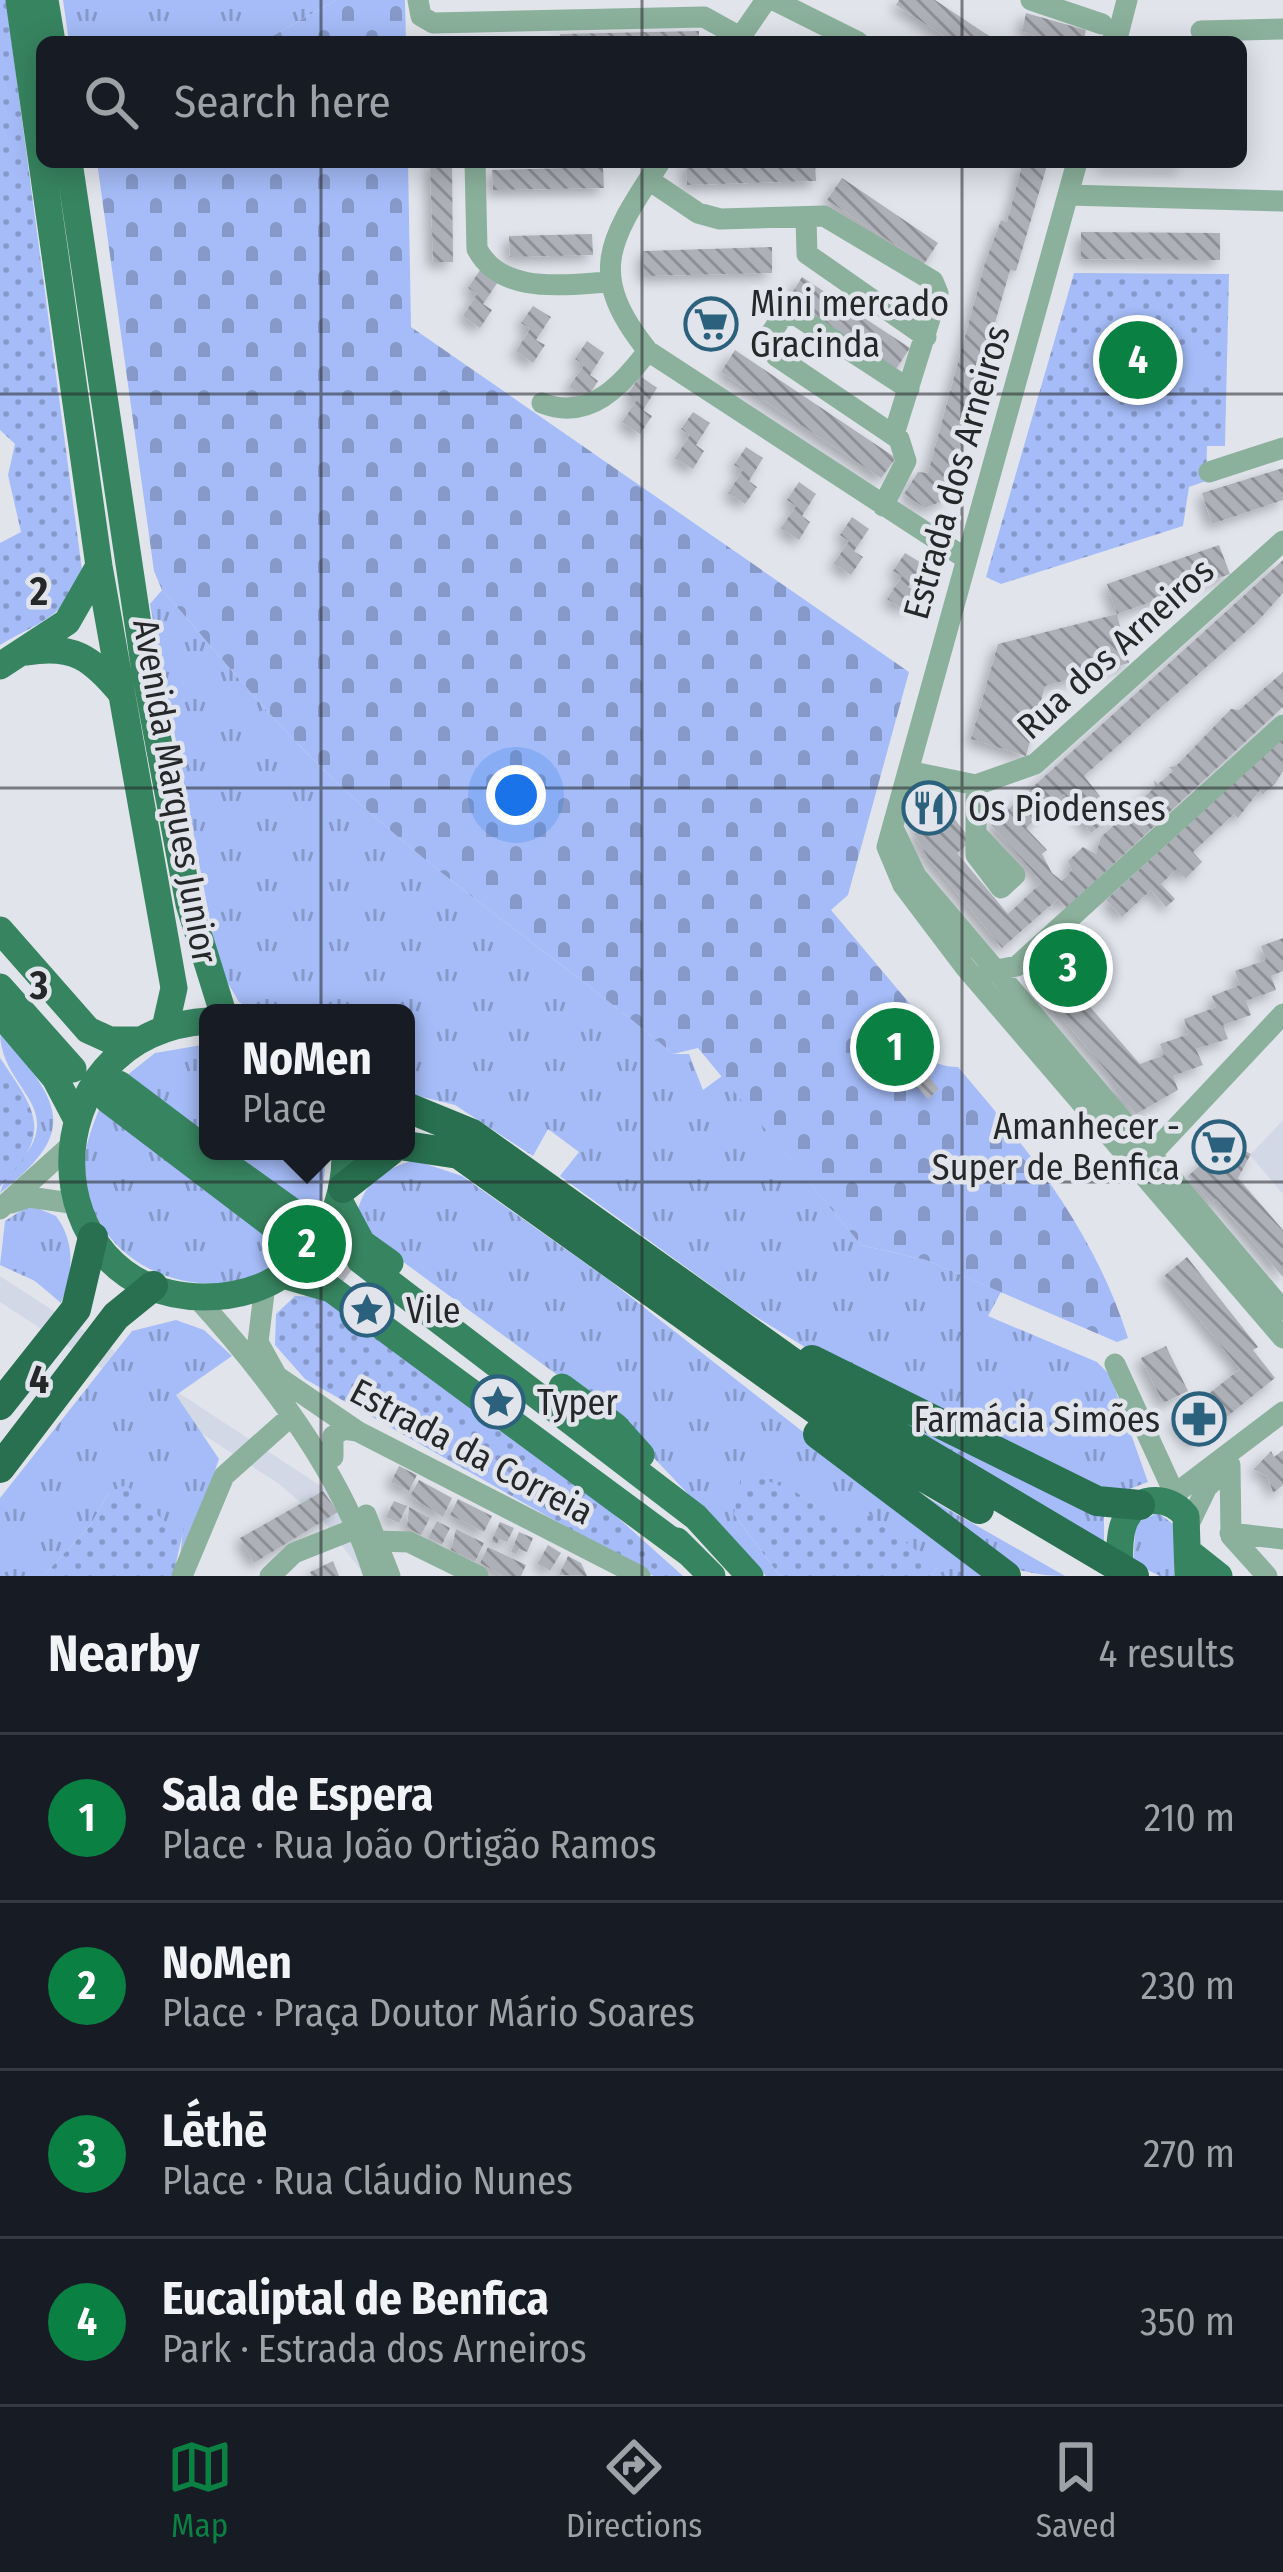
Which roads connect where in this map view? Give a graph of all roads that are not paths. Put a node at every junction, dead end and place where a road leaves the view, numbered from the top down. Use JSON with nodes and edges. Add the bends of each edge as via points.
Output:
{"nodes":[{"id":1,"x":19,"y":0,"type":"edge"},
{"id":2,"x":45,"y":0,"type":"edge"},
{"id":3,"x":770,"y":0,"type":"edge"},
{"id":4,"x":1031,"y":0,"type":"edge"},
{"id":5,"x":1108,"y":0,"type":"edge"},
{"id":6,"x":1127,"y":0,"type":"edge"},
{"id":7,"x":474,"y":11,"type":"edge"},
{"id":8,"x":426,"y":18,"type":"edge"},
{"id":9,"x":1283,"y":28,"type":"edge"},
{"id":10,"x":1201,"y":31,"type":"dead end"},
{"id":11,"x":51,"y":36,"type":"edge"},
{"id":12,"x":733,"y":36,"type":"edge"},
{"id":13,"x":740,"y":36,"type":"edge"},
{"id":14,"x":845,"y":36,"type":"edge"},
{"id":15,"x":1106,"y":36,"type":"edge"},
{"id":16,"x":36,"y":120,"type":"edge"},
{"id":17,"x":43,"y":168,"type":"edge"},
{"id":18,"x":70,"y":168,"type":"edge"},
{"id":19,"x":475,"y":168,"type":"edge"},
{"id":20,"x":1075,"y":168,"type":"edge"},
{"id":21,"x":654,"y":171,"type":"edge"},
{"id":22,"x":1068,"y":195,"type":"junction"},
{"id":23,"x":1283,"y":201,"type":"edge"},
{"id":24,"x":806,"y":219,"type":"junction"},
{"id":25,"x":610,"y":282,"type":"junction"},
{"id":26,"x":926,"y":337,"type":"junction"},
{"id":27,"x":649,"y":351,"type":"junction"},
{"id":28,"x":909,"y":389,"type":"junction"},
{"id":29,"x":542,"y":403,"type":"dead end"},
{"id":30,"x":895,"y":434,"type":"junction"},
{"id":31,"x":1283,"y":448,"type":"edge"},
{"id":32,"x":1209,"y":472,"type":"dead end"},
{"id":33,"x":883,"y":506,"type":"junction"},
{"id":34,"x":1283,"y":541,"type":"edge"},
{"id":35,"x":964,"y":558,"type":"junction"},
{"id":36,"x":99,"y":566,"type":"junction"},
{"id":37,"x":11,"y":659,"type":"edge"},
{"id":38,"x":121,"y":693,"type":"junction"},
{"id":39,"x":1283,"y":724,"type":"edge"},
{"id":40,"x":908,"y":771,"type":"junction"},
{"id":41,"x":976,"y":785,"type":"junction"},
{"id":42,"x":893,"y":825,"type":"junction"},
{"id":43,"x":979,"y":837,"type":"dead end"},
{"id":44,"x":0,"y":930,"type":"edge"},
{"id":45,"x":0,"y":956,"type":"edge"},
{"id":46,"x":995,"y":971,"type":"junction"},
{"id":47,"x":972,"y":975,"type":"junction"},
{"id":48,"x":0,"y":987,"type":"edge"},
{"id":49,"x":220,"y":1004,"type":"edge"},
{"id":50,"x":0,"y":1013,"type":"edge"},
{"id":51,"x":1283,"y":1014,"type":"edge"},
{"id":52,"x":199,"y":1022,"type":"edge"},
{"id":53,"x":165,"y":1028,"type":"junction"},
{"id":54,"x":138,"y":1040,"type":"junction"},
{"id":55,"x":415,"y":1111,"type":"edge"},
{"id":56,"x":73,"y":1132,"type":"junction"},
{"id":57,"x":199,"y":1145,"type":"edge"},
{"id":58,"x":415,"y":1147,"type":"edge"},
{"id":59,"x":199,"y":1156,"type":"edge"},
{"id":60,"x":205,"y":1160,"type":"edge"},
{"id":61,"x":218,"y":1160,"type":"edge"},
{"id":62,"x":344,"y":1160,"type":"edge"},
{"id":63,"x":380,"y":1160,"type":"edge"},
{"id":64,"x":1145,"y":1160,"type":"junction"},
{"id":65,"x":341,"y":1194,"type":"junction"},
{"id":66,"x":77,"y":1204,"type":"junction"},
{"id":67,"x":0,"y":1209,"type":"edge"},
{"id":68,"x":93,"y":1237,"type":"junction"},
{"id":69,"x":274,"y":1280,"type":"junction"},
{"id":70,"x":153,"y":1286,"type":"junction"},
{"id":71,"x":196,"y":1297,"type":"junction"},
{"id":72,"x":681,"y":1302,"type":"junction"},
{"id":73,"x":1283,"y":1310,"type":"edge"},
{"id":74,"x":1283,"y":1338,"type":"edge"},
{"id":75,"x":1115,"y":1364,"type":"dead end"},
{"id":76,"x":278,"y":1378,"type":"junction"},
{"id":77,"x":0,"y":1405,"type":"edge"},
{"id":78,"x":1283,"y":1412,"type":"edge"},
{"id":79,"x":289,"y":1418,"type":"junction"},
{"id":80,"x":1283,"y":1424,"type":"edge"},
{"id":81,"x":357,"y":1431,"type":"junction"},
{"id":82,"x":333,"y":1457,"type":"junction"},
{"id":83,"x":1230,"y":1465,"type":"junction"},
{"id":84,"x":0,"y":1468,"type":"edge"},
{"id":85,"x":1151,"y":1506,"type":"junction"},
{"id":86,"x":696,"y":1517,"type":"junction"},
{"id":87,"x":1189,"y":1524,"type":"junction"},
{"id":88,"x":357,"y":1528,"type":"junction"},
{"id":89,"x":1230,"y":1533,"type":"junction"},
{"id":90,"x":1283,"y":1539,"type":"edge"},
{"id":91,"x":378,"y":1541,"type":"junction"},
{"id":92,"x":690,"y":1554,"type":"junction"},
{"id":93,"x":1189,"y":1565,"type":"edge"},
{"id":94,"x":275,"y":1574,"type":"edge"},
{"id":95,"x":182,"y":1576,"type":"edge"},
{"id":96,"x":374,"y":1576,"type":"edge"},
{"id":97,"x":390,"y":1576,"type":"edge"},
{"id":98,"x":478,"y":1576,"type":"edge"},
{"id":99,"x":640,"y":1576,"type":"edge"},
{"id":100,"x":712,"y":1576,"type":"edge"},
{"id":101,"x":750,"y":1576,"type":"edge"},
{"id":102,"x":1006,"y":1576,"type":"edge"},
{"id":103,"x":1095,"y":1576,"type":"edge"},
{"id":104,"x":1118,"y":1576,"type":"edge"},
{"id":105,"x":1135,"y":1576,"type":"edge"},
{"id":106,"x":1219,"y":1576,"type":"edge"},
{"id":107,"x":1267,"y":1576,"type":"edge"}],
"edges":[{"from":1,"to":16,"type":"main road","name":"Avenida Marques Junior"},
{"from":2,"to":11,"type":"main road"},
{"from":3,"to":13,"type":"street"},
{"from":3,"to":14,"type":"street"},
{"from":4,"to":15,"type":"street"},
{"from":5,"to":15,"type":"street"},
{"from":6,"to":15,"type":"street"},
{"from":7,"to":8,"type":"street"},
{"from":7,"to":12,"type":"street","via":[[704,17]]},
{"from":9,"to":10,"type":"street"},
{"from":17,"to":36,"type":"main road","name":"Avenida Marques Junior"},
{"from":18,"to":49,"type":"main road","name":"Avenida Marques Junior","via":[[139,628],[189,904]]},
{"from":19,"to":25,"type":"street","via":[[483,260],[519,283]]},
{"from":20,"to":22,"type":"street","name":"Estrada dos Arneiros"},
{"from":21,"to":24,"type":"street","via":[[698,213],[720,220]]},
{"from":21,"to":25,"type":"street","via":[[621,223]]},
{"from":22,"to":23,"type":"street"},
{"from":22,"to":35,"type":"street","name":"Estrada dos Arneiros"},
{"from":24,"to":26,"type":"street","via":[[807,254]]},
{"from":24,"to":26,"type":"street","via":[[824,216],[933,281],[938,293]]},
{"from":25,"to":27,"type":"street","via":[[615,304]]},
{"from":26,"to":28,"type":"street"},
{"from":27,"to":29,"type":"street","via":[[602,400],[575,410]]},
{"from":27,"to":33,"type":"street"},
{"from":28,"to":30,"type":"street"},
{"from":28,"to":30,"type":"street","via":[[794,314],[770,336],[776,356]]},
{"from":30,"to":33,"type":"street","via":[[905,461]]},
{"from":31,"to":32,"type":"street"},
{"from":33,"to":35,"type":"street"},
{"from":34,"to":41,"type":"street","name":"Rua dos Arneiros","via":[[1035,764]]},
{"from":35,"to":40,"type":"street","name":"Estrada dos Arneiros"},
{"from":36,"to":37,"type":"main road","via":[[67,622]]},
{"from":36,"to":38,"type":"main road","name":"Avenida Marques Junior"},
{"from":37,"to":38,"type":"main road","via":[[76,651]]},
{"from":38,"to":53,"type":"main road","name":"Avenida Marques Junior","via":[[174,988]]},
{"from":39,"to":46,"type":"street","via":[[1017,966]]},
{"from":40,"to":41,"type":"street"},
{"from":40,"to":42,"type":"street","name":"Estrada dos Arneiros"},
{"from":41,"to":43,"type":"street"},
{"from":42,"to":46,"type":"street","via":[[908,864]]},
{"from":42,"to":47,"type":"street","via":[[887,847],[894,871]]},
{"from":44,"to":54,"type":"main road","via":[[88,1030]]},
{"from":45,"to":48,"type":"main road","via":[[82,1064]]},
{"from":46,"to":47,"type":"street"},
{"from":46,"to":64,"type":"street"},
{"from":47,"to":64,"type":"street"},
{"from":50,"to":56,"type":"main road","via":[[55,1078]]},
{"from":51,"to":64,"type":"street"},
{"from":52,"to":53,"type":"main road"},
{"from":53,"to":54,"type":"main road"},
{"from":54,"to":56,"type":"main road","via":[[94,1081]]},
{"from":55,"to":72,"type":"highway","via":[[472,1134]]},
{"from":56,"to":66,"type":"main road"},
{"from":56,"to":67,"type":"street"},
{"from":57,"to":59,"type":"main road","via":[[114,1092]]},
{"from":58,"to":72,"type":"highway","via":[[459,1154]]},
{"from":60,"to":61,"type":"main road","via":[[303,1234]]},
{"from":62,"to":65,"type":"main road"},
{"from":63,"to":65,"type":"highway"},
{"from":64,"to":73,"type":"street"},
{"from":64,"to":74,"type":"street"},
{"from":65,"to":69,"type":"main road","via":[[323,1235]]},
{"from":65,"to":86,"type":"main road","via":[[362,1243],[615,1426]]},
{"from":66,"to":67,"type":"street","via":[[29,1197]]},
{"from":66,"to":68,"type":"main road"},
{"from":68,"to":70,"type":"main road"},
{"from":68,"to":77,"type":"highway","via":[[76,1309]]},
{"from":69,"to":71,"type":"main road"},
{"from":69,"to":76,"type":"street","via":[[258,1342]]},
{"from":69,"to":92,"type":"main road","via":[[331,1289]]},
{"from":70,"to":71,"type":"main road"},
{"from":70,"to":84,"type":"highway","via":[[116,1316]]},
{"from":71,"to":79,"type":"street"},
{"from":72,"to":85,"type":"highway","via":[[1097,1501]]},
{"from":72,"to":102,"type":"highway","via":[[776,1402]]},
{"from":72,"to":103,"type":"highway","via":[[849,1433]]},
{"from":72,"to":105,"type":"highway"},
{"from":75,"to":85,"type":"street"},
{"from":76,"to":81,"type":"street","name":"Estrada da Correia"},
{"from":76,"to":82,"type":"street"},
{"from":78,"to":85,"type":"street"},
{"from":79,"to":88,"type":"street"},
{"from":79,"to":95,"type":"street","via":[[224,1476]]},
{"from":80,"to":83,"type":"street"},
{"from":81,"to":82,"type":"street","via":[[333,1436]]},
{"from":81,"to":99,"type":"street","name":"Estrada da Correia"},
{"from":82,"to":91,"type":"street"},
{"from":83,"to":87,"type":"street","via":[[1207,1487]]},
{"from":83,"to":89,"type":"street"},
{"from":85,"to":87,"type":"main road","via":[[1180,1508]]},
{"from":85,"to":104,"type":"main road"},
{"from":86,"to":92,"type":"main road","via":[[352,1270],[592,1455]]},
{"from":86,"to":101,"type":"main road"},
{"from":87,"to":93,"type":"main road"},
{"from":88,"to":94,"type":"street","via":[[294,1553]]},
{"from":88,"to":96,"type":"street"},
{"from":89,"to":90,"type":"street"},
{"from":89,"to":107,"type":"street"},
{"from":91,"to":97,"type":"street"},
{"from":91,"to":98,"type":"street","via":[[409,1542]]},
{"from":92,"to":100,"type":"main road"},
{"from":93,"to":106,"type":"main road"}]}
